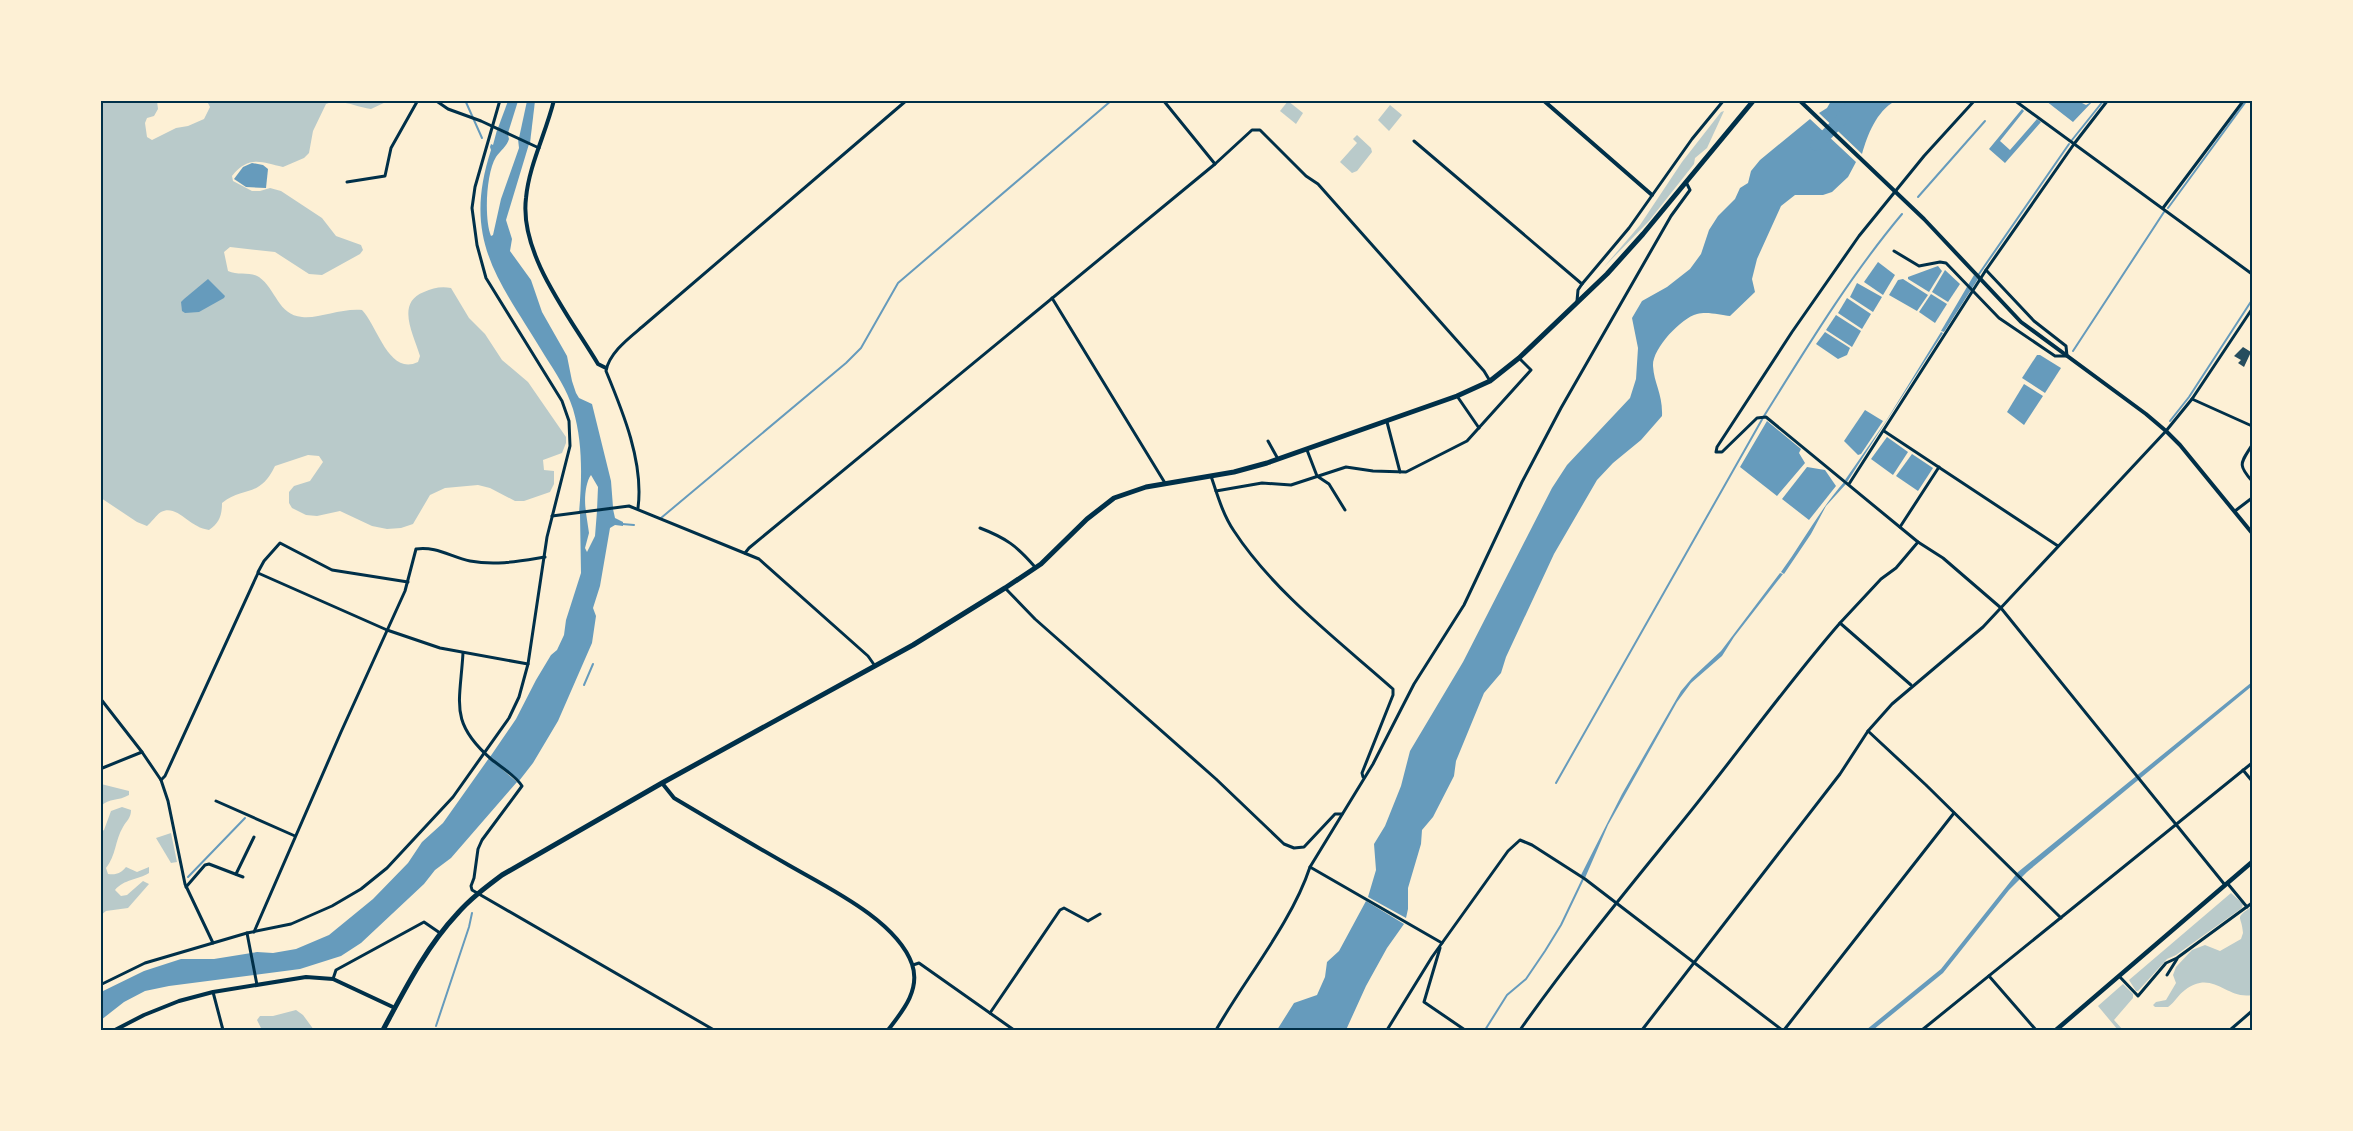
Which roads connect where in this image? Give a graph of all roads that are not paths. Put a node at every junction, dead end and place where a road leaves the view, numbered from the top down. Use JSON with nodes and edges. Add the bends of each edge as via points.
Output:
{"nodes":[{"id":1,"x":418,"y":100,"type":"edge"},
{"id":2,"x":435,"y":100,"type":"edge"},
{"id":3,"x":500,"y":100,"type":"edge"},
{"id":4,"x":554,"y":100,"type":"edge"},
{"id":5,"x":907,"y":100,"type":"edge"},
{"id":6,"x":1163,"y":100,"type":"edge"},
{"id":7,"x":1543,"y":100,"type":"edge"},
{"id":8,"x":1754,"y":100,"type":"edge"},
{"id":9,"x":1798,"y":100,"type":"edge"},
{"id":10,"x":1975,"y":100,"type":"edge"},
{"id":11,"x":2014,"y":100,"type":"edge"},
{"id":12,"x":2108,"y":100,"type":"edge"},
{"id":13,"x":2244,"y":100,"type":"edge"},
{"id":14,"x":1722,"y":101,"type":"edge"},
{"id":15,"x":493,"y":127,"type":"junction"},
{"id":16,"x":1414,"y":141,"type":"dead end"},
{"id":17,"x":2074,"y":144,"type":"junction"},
{"id":18,"x":537,"y":147,"type":"junction"},
{"id":19,"x":1215,"y":164,"type":"junction"},
{"id":20,"x":347,"y":182,"type":"dead end"},
{"id":21,"x":1686,"y":182,"type":"junction"},
{"id":22,"x":1893,"y":190,"type":"junction"},
{"id":23,"x":1652,"y":195,"type":"junction"},
{"id":24,"x":2163,"y":208,"type":"junction"},
{"id":25,"x":1894,"y":251,"type":"dead end"},
{"id":26,"x":1986,"y":270,"type":"junction"},
{"id":27,"x":2253,"y":274,"type":"edge"},
{"id":28,"x":1582,"y":284,"type":"junction"},
{"id":29,"x":1972,"y":291,"type":"junction"},
{"id":30,"x":1052,"y":297,"type":"junction"},
{"id":31,"x":1578,"y":301,"type":"junction"},
{"id":32,"x":2253,"y":309,"type":"edge"},
{"id":33,"x":2067,"y":356,"type":"junction"},
{"id":34,"x":1519,"y":358,"type":"junction"},
{"id":35,"x":606,"y":368,"type":"junction"},
{"id":36,"x":1490,"y":381,"type":"junction"},
{"id":37,"x":1457,"y":396,"type":"junction"},
{"id":38,"x":2192,"y":399,"type":"junction"},
{"id":39,"x":1386,"y":420,"type":"junction"},
{"id":40,"x":2253,"y":426,"type":"edge"},
{"id":41,"x":1479,"y":428,"type":"junction"},
{"id":42,"x":1884,"y":431,"type":"junction"},
{"id":43,"x":2166,"y":431,"type":"junction"},
{"id":44,"x":1268,"y":441,"type":"dead end"},
{"id":45,"x":2253,"y":445,"type":"edge"},
{"id":46,"x":1307,"y":448,"type":"junction"},
{"id":47,"x":1278,"y":459,"type":"junction"},
{"id":48,"x":1939,"y":467,"type":"junction"},
{"id":49,"x":1400,"y":472,"type":"junction"},
{"id":50,"x":1211,"y":476,"type":"junction"},
{"id":51,"x":1317,"y":476,"type":"junction"},
{"id":52,"x":2253,"y":481,"type":"edge"},
{"id":53,"x":1849,"y":483,"type":"junction"},
{"id":54,"x":1166,"y":484,"type":"junction"},
{"id":55,"x":1216,"y":491,"type":"junction"},
{"id":56,"x":2253,"y":498,"type":"edge"},
{"id":57,"x":638,"y":508,"type":"junction"},
{"id":58,"x":1345,"y":510,"type":"dead end"},
{"id":59,"x":2235,"y":511,"type":"junction"},
{"id":60,"x":552,"y":516,"type":"junction"},
{"id":61,"x":1900,"y":527,"type":"junction"},
{"id":62,"x":980,"y":528,"type":"dead end"},
{"id":63,"x":2253,"y":533,"type":"edge"},
{"id":64,"x":1918,"y":542,"type":"junction"},
{"id":65,"x":2058,"y":546,"type":"junction"},
{"id":66,"x":746,"y":553,"type":"junction"},
{"id":67,"x":545,"y":557,"type":"junction"},
{"id":68,"x":1036,"y":568,"type":"junction"},
{"id":69,"x":258,"y":573,"type":"junction"},
{"id":70,"x":408,"y":582,"type":"junction"},
{"id":71,"x":1005,"y":588,"type":"junction"},
{"id":72,"x":2001,"y":608,"type":"junction"},
{"id":73,"x":1840,"y":624,"type":"junction"},
{"id":74,"x":387,"y":630,"type":"junction"},
{"id":75,"x":463,"y":653,"type":"junction"},
{"id":76,"x":528,"y":664,"type":"junction"},
{"id":77,"x":875,"y":666,"type":"junction"},
{"id":78,"x":1911,"y":685,"type":"junction"},
{"id":79,"x":100,"y":698,"type":"edge"},
{"id":80,"x":1868,"y":731,"type":"junction"},
{"id":81,"x":142,"y":752,"type":"junction"},
{"id":82,"x":486,"y":752,"type":"junction"},
{"id":83,"x":2253,"y":763,"type":"edge"},
{"id":84,"x":100,"y":769,"type":"edge"},
{"id":85,"x":2243,"y":770,"type":"junction"},
{"id":86,"x":1363,"y":779,"type":"junction"},
{"id":87,"x":161,"y":780,"type":"junction"},
{"id":88,"x":2253,"y":781,"type":"edge"},
{"id":89,"x":662,"y":783,"type":"junction"},
{"id":90,"x":216,"y":801,"type":"dead end"},
{"id":91,"x":1954,"y":813,"type":"junction"},
{"id":92,"x":1342,"y":814,"type":"junction"},
{"id":93,"x":2176,"y":825,"type":"junction"},
{"id":94,"x":295,"y":836,"type":"junction"},
{"id":95,"x":254,"y":837,"type":"dead end"},
{"id":96,"x":2253,"y":862,"type":"edge"},
{"id":97,"x":1310,"y":867,"type":"junction"},
{"id":98,"x":237,"y":874,"type":"junction"},
{"id":99,"x":243,"y":877,"type":"dead end"},
{"id":100,"x":2226,"y":885,"type":"junction"},
{"id":101,"x":186,"y":887,"type":"junction"},
{"id":102,"x":478,"y":894,"type":"junction"},
{"id":103,"x":1618,"y":903,"type":"junction"},
{"id":104,"x":2253,"y":903,"type":"edge"},
{"id":105,"x":2247,"y":907,"type":"junction"},
{"id":106,"x":1100,"y":914,"type":"dead end"},
{"id":107,"x":2061,"y":918,"type":"junction"},
{"id":108,"x":254,"y":932,"type":"junction"},
{"id":109,"x":441,"y":934,"type":"junction"},
{"id":110,"x":248,"y":935,"type":"junction"},
{"id":111,"x":1440,"y":942,"type":"junction"},
{"id":112,"x":213,"y":943,"type":"junction"},
{"id":113,"x":2177,"y":958,"type":"junction"},
{"id":114,"x":1694,"y":963,"type":"junction"},
{"id":115,"x":913,"y":965,"type":"junction"},
{"id":116,"x":1989,"y":975,"type":"junction"},
{"id":117,"x":2167,"y":975,"type":"dead end"},
{"id":118,"x":2119,"y":976,"type":"junction"},
{"id":119,"x":333,"y":979,"type":"junction"},
{"id":120,"x":100,"y":985,"type":"edge"},
{"id":121,"x":257,"y":985,"type":"junction"},
{"id":122,"x":213,"y":992,"type":"junction"},
{"id":123,"x":395,"y":1008,"type":"junction"},
{"id":124,"x":2253,"y":1011,"type":"edge"},
{"id":125,"x":990,"y":1013,"type":"junction"},
{"id":126,"x":115,"y":1030,"type":"edge"},
{"id":127,"x":223,"y":1030,"type":"edge"},
{"id":128,"x":383,"y":1030,"type":"edge"},
{"id":129,"x":714,"y":1030,"type":"edge"},
{"id":130,"x":888,"y":1030,"type":"edge"},
{"id":131,"x":1014,"y":1030,"type":"edge"},
{"id":132,"x":1214,"y":1030,"type":"edge"},
{"id":133,"x":1387,"y":1030,"type":"edge"},
{"id":134,"x":1465,"y":1030,"type":"edge"},
{"id":135,"x":1521,"y":1030,"type":"edge"},
{"id":136,"x":1642,"y":1030,"type":"edge"},
{"id":137,"x":1783,"y":1030,"type":"edge"},
{"id":138,"x":1922,"y":1030,"type":"edge"},
{"id":139,"x":2036,"y":1030,"type":"edge"},
{"id":140,"x":2056,"y":1030,"type":"edge"},
{"id":141,"x":2230,"y":1030,"type":"edge"}],
"edges":[{"from":1,"to":20,"type":"street","via":[[391,148],[386,176]]},
{"from":2,"to":15,"type":"street"},
{"from":3,"to":15,"type":"street"},
{"from":4,"to":18,"type":"street"},
{"from":5,"to":35,"type":"street","via":[[642,327],[622,345]]},
{"from":6,"to":19,"type":"street"},
{"from":7,"to":23,"type":"street"},
{"from":8,"to":21,"type":"main road"},
{"from":9,"to":22,"type":"street"},
{"from":10,"to":22,"type":"street"},
{"from":11,"to":17,"type":"street"},
{"from":12,"to":17,"type":"street"},
{"from":13,"to":24,"type":"street"},
{"from":14,"to":23,"type":"street"},
{"from":15,"to":18,"type":"street"},
{"from":15,"to":60,"type":"street","via":[[475,187],[474,226],[486,278],[567,412],[570,446]]},
{"from":16,"to":28,"type":"street"},
{"from":17,"to":24,"type":"street"},
{"from":17,"to":26,"type":"street"},
{"from":18,"to":35,"type":"street","via":[[526,198],[531,246],[598,363]]},
{"from":19,"to":30,"type":"street"},
{"from":19,"to":36,"type":"street","via":[[1252,130],[1260,130],[1318,184]]},
{"from":21,"to":31,"type":"main road","via":[[1643,234]]},
{"from":21,"to":86,"type":"street","via":[[1690,190],[1671,216],[1561,408],[1464,605],[1414,684]]},
{"from":22,"to":33,"type":"street","via":[[2021,322]]},
{"from":22,"to":53,"type":"street","via":[[1798,323],[1717,453],[1755,419],[1764,417]]},
{"from":23,"to":28,"type":"street"},
{"from":24,"to":27,"type":"street"},
{"from":25,"to":29,"type":"street","via":[[1919,266],[1944,262]]},
{"from":26,"to":29,"type":"street"},
{"from":26,"to":33,"type":"street","via":[[2034,321],[2066,346]]},
{"from":28,"to":31,"type":"street"},
{"from":29,"to":33,"type":"street","via":[[2011,327],[2055,356]]},
{"from":29,"to":42,"type":"street"},
{"from":30,"to":54,"type":"street"},
{"from":30,"to":66,"type":"street"},
{"from":31,"to":34,"type":"main road"},
{"from":32,"to":38,"type":"street"},
{"from":33,"to":43,"type":"street"},
{"from":34,"to":36,"type":"main road"},
{"from":34,"to":41,"type":"street","via":[[1531,370]]},
{"from":35,"to":57,"type":"street","via":[[632,447]]},
{"from":36,"to":37,"type":"main road"},
{"from":37,"to":39,"type":"main road"},
{"from":37,"to":41,"type":"street"},
{"from":38,"to":40,"type":"street"},
{"from":38,"to":43,"type":"street"},
{"from":39,"to":46,"type":"main road"},
{"from":39,"to":49,"type":"street"},
{"from":41,"to":49,"type":"street","via":[[1465,442]]},
{"from":42,"to":48,"type":"street"},
{"from":42,"to":53,"type":"street"},
{"from":43,"to":59,"type":"street"},
{"from":43,"to":65,"type":"street"},
{"from":44,"to":47,"type":"street"},
{"from":45,"to":52,"type":"street","via":[[2242,463]]},
{"from":46,"to":47,"type":"main road"},
{"from":46,"to":51,"type":"street"},
{"from":47,"to":50,"type":"main road"},
{"from":48,"to":61,"type":"street"},
{"from":48,"to":65,"type":"street"},
{"from":49,"to":51,"type":"street","via":[[1346,467]]},
{"from":50,"to":54,"type":"main road"},
{"from":50,"to":55,"type":"street"},
{"from":51,"to":55,"type":"street","via":[[1291,484],[1262,483]]},
{"from":51,"to":58,"type":"street","via":[[1329,484]]},
{"from":53,"to":61,"type":"street"},
{"from":54,"to":68,"type":"main road","via":[[1133,490],[1106,503]]},
{"from":55,"to":86,"type":"street","via":[[1234,531],[1260,565],[1393,689]]},
{"from":56,"to":59,"type":"street"},
{"from":57,"to":60,"type":"street"},
{"from":57,"to":66,"type":"street"},
{"from":59,"to":63,"type":"street"},
{"from":60,"to":67,"type":"street"},
{"from":61,"to":64,"type":"street"},
{"from":62,"to":68,"type":"street","via":[[1015,545]]},
{"from":64,"to":72,"type":"street","via":[[1943,558]]},
{"from":64,"to":73,"type":"street"},
{"from":65,"to":72,"type":"street"},
{"from":66,"to":77,"type":"street","via":[[761,560]]},
{"from":67,"to":70,"type":"street","via":[[493,564],[439,549],[417,548]]},
{"from":67,"to":76,"type":"street"},
{"from":68,"to":71,"type":"main road"},
{"from":69,"to":70,"type":"street","via":[[280,543],[332,570]]},
{"from":69,"to":74,"type":"street"},
{"from":69,"to":87,"type":"street"},
{"from":70,"to":74,"type":"street"},
{"from":71,"to":77,"type":"main road"},
{"from":71,"to":92,"type":"street","via":[[1284,844],[1304,847],[1335,814]]},
{"from":72,"to":78,"type":"street","via":[[1973,636]]},
{"from":72,"to":93,"type":"street"},
{"from":73,"to":78,"type":"street"},
{"from":73,"to":103,"type":"street","via":[[1796,674]]},
{"from":74,"to":75,"type":"street"},
{"from":74,"to":94,"type":"street"},
{"from":75,"to":76,"type":"street"},
{"from":75,"to":82,"type":"street","via":[[459,716],[466,732]]},
{"from":76,"to":82,"type":"street","via":[[509,718]]},
{"from":77,"to":89,"type":"main road"},
{"from":78,"to":80,"type":"street"},
{"from":79,"to":81,"type":"street"},
{"from":80,"to":91,"type":"street"},
{"from":80,"to":114,"type":"street","via":[[1840,774]]},
{"from":81,"to":84,"type":"street"},
{"from":81,"to":87,"type":"street"},
{"from":82,"to":102,"type":"street","via":[[522,786],[478,849],[471,886]]},
{"from":82,"to":108,"type":"street","via":[[453,797],[387,868],[362,889],[302,921]]},
{"from":83,"to":85,"type":"street"},
{"from":85,"to":88,"type":"street"},
{"from":85,"to":93,"type":"street"},
{"from":86,"to":92,"type":"street"},
{"from":87,"to":101,"type":"street"},
{"from":89,"to":102,"type":"main road","via":[[502,875]]},
{"from":89,"to":115,"type":"street","via":[[674,798],[868,912],[904,949]]},
{"from":90,"to":94,"type":"street"},
{"from":91,"to":107,"type":"street"},
{"from":91,"to":137,"type":"street"},
{"from":92,"to":97,"type":"street"},
{"from":93,"to":100,"type":"street"},
{"from":93,"to":107,"type":"street"},
{"from":94,"to":108,"type":"street"},
{"from":95,"to":98,"type":"street"},
{"from":96,"to":100,"type":"main road"},
{"from":97,"to":111,"type":"street"},
{"from":97,"to":132,"type":"street","via":[[1283,921]]},
{"from":98,"to":99,"type":"street"},
{"from":98,"to":101,"type":"street","via":[[207,864]]},
{"from":100,"to":105,"type":"street"},
{"from":100,"to":118,"type":"main road"},
{"from":101,"to":112,"type":"street"},
{"from":102,"to":109,"type":"main road"},
{"from":102,"to":129,"type":"street"},
{"from":103,"to":111,"type":"street","via":[[1532,845],[1518,841]]},
{"from":103,"to":114,"type":"street"},
{"from":103,"to":135,"type":"street"},
{"from":104,"to":105,"type":"street"},
{"from":105,"to":113,"type":"street"},
{"from":106,"to":125,"type":"street","via":[[1088,921],[1067,909],[1060,910]]},
{"from":107,"to":116,"type":"street"},
{"from":108,"to":110,"type":"street"},
{"from":109,"to":119,"type":"street","via":[[424,922],[336,970]]},
{"from":109,"to":123,"type":"main road"},
{"from":110,"to":112,"type":"street"},
{"from":110,"to":121,"type":"street"},
{"from":111,"to":133,"type":"street"},
{"from":111,"to":134,"type":"street","via":[[1425,1003]]},
{"from":112,"to":120,"type":"street","via":[[145,963]]},
{"from":113,"to":117,"type":"street"},
{"from":113,"to":118,"type":"street","via":[[2166,963],[2138,996]]},
{"from":114,"to":136,"type":"street"},
{"from":114,"to":137,"type":"street"},
{"from":115,"to":125,"type":"street","via":[[919,963]]},
{"from":115,"to":130,"type":"street","via":[[912,993]]},
{"from":116,"to":138,"type":"street"},
{"from":116,"to":139,"type":"street"},
{"from":118,"to":140,"type":"main road"},
{"from":119,"to":121,"type":"street","via":[[306,976]]},
{"from":119,"to":123,"type":"street"},
{"from":121,"to":122,"type":"street"},
{"from":122,"to":126,"type":"street","via":[[166,1005]]},
{"from":122,"to":127,"type":"street"},
{"from":123,"to":128,"type":"main road"},
{"from":124,"to":141,"type":"street"},
{"from":125,"to":131,"type":"street"}]}
